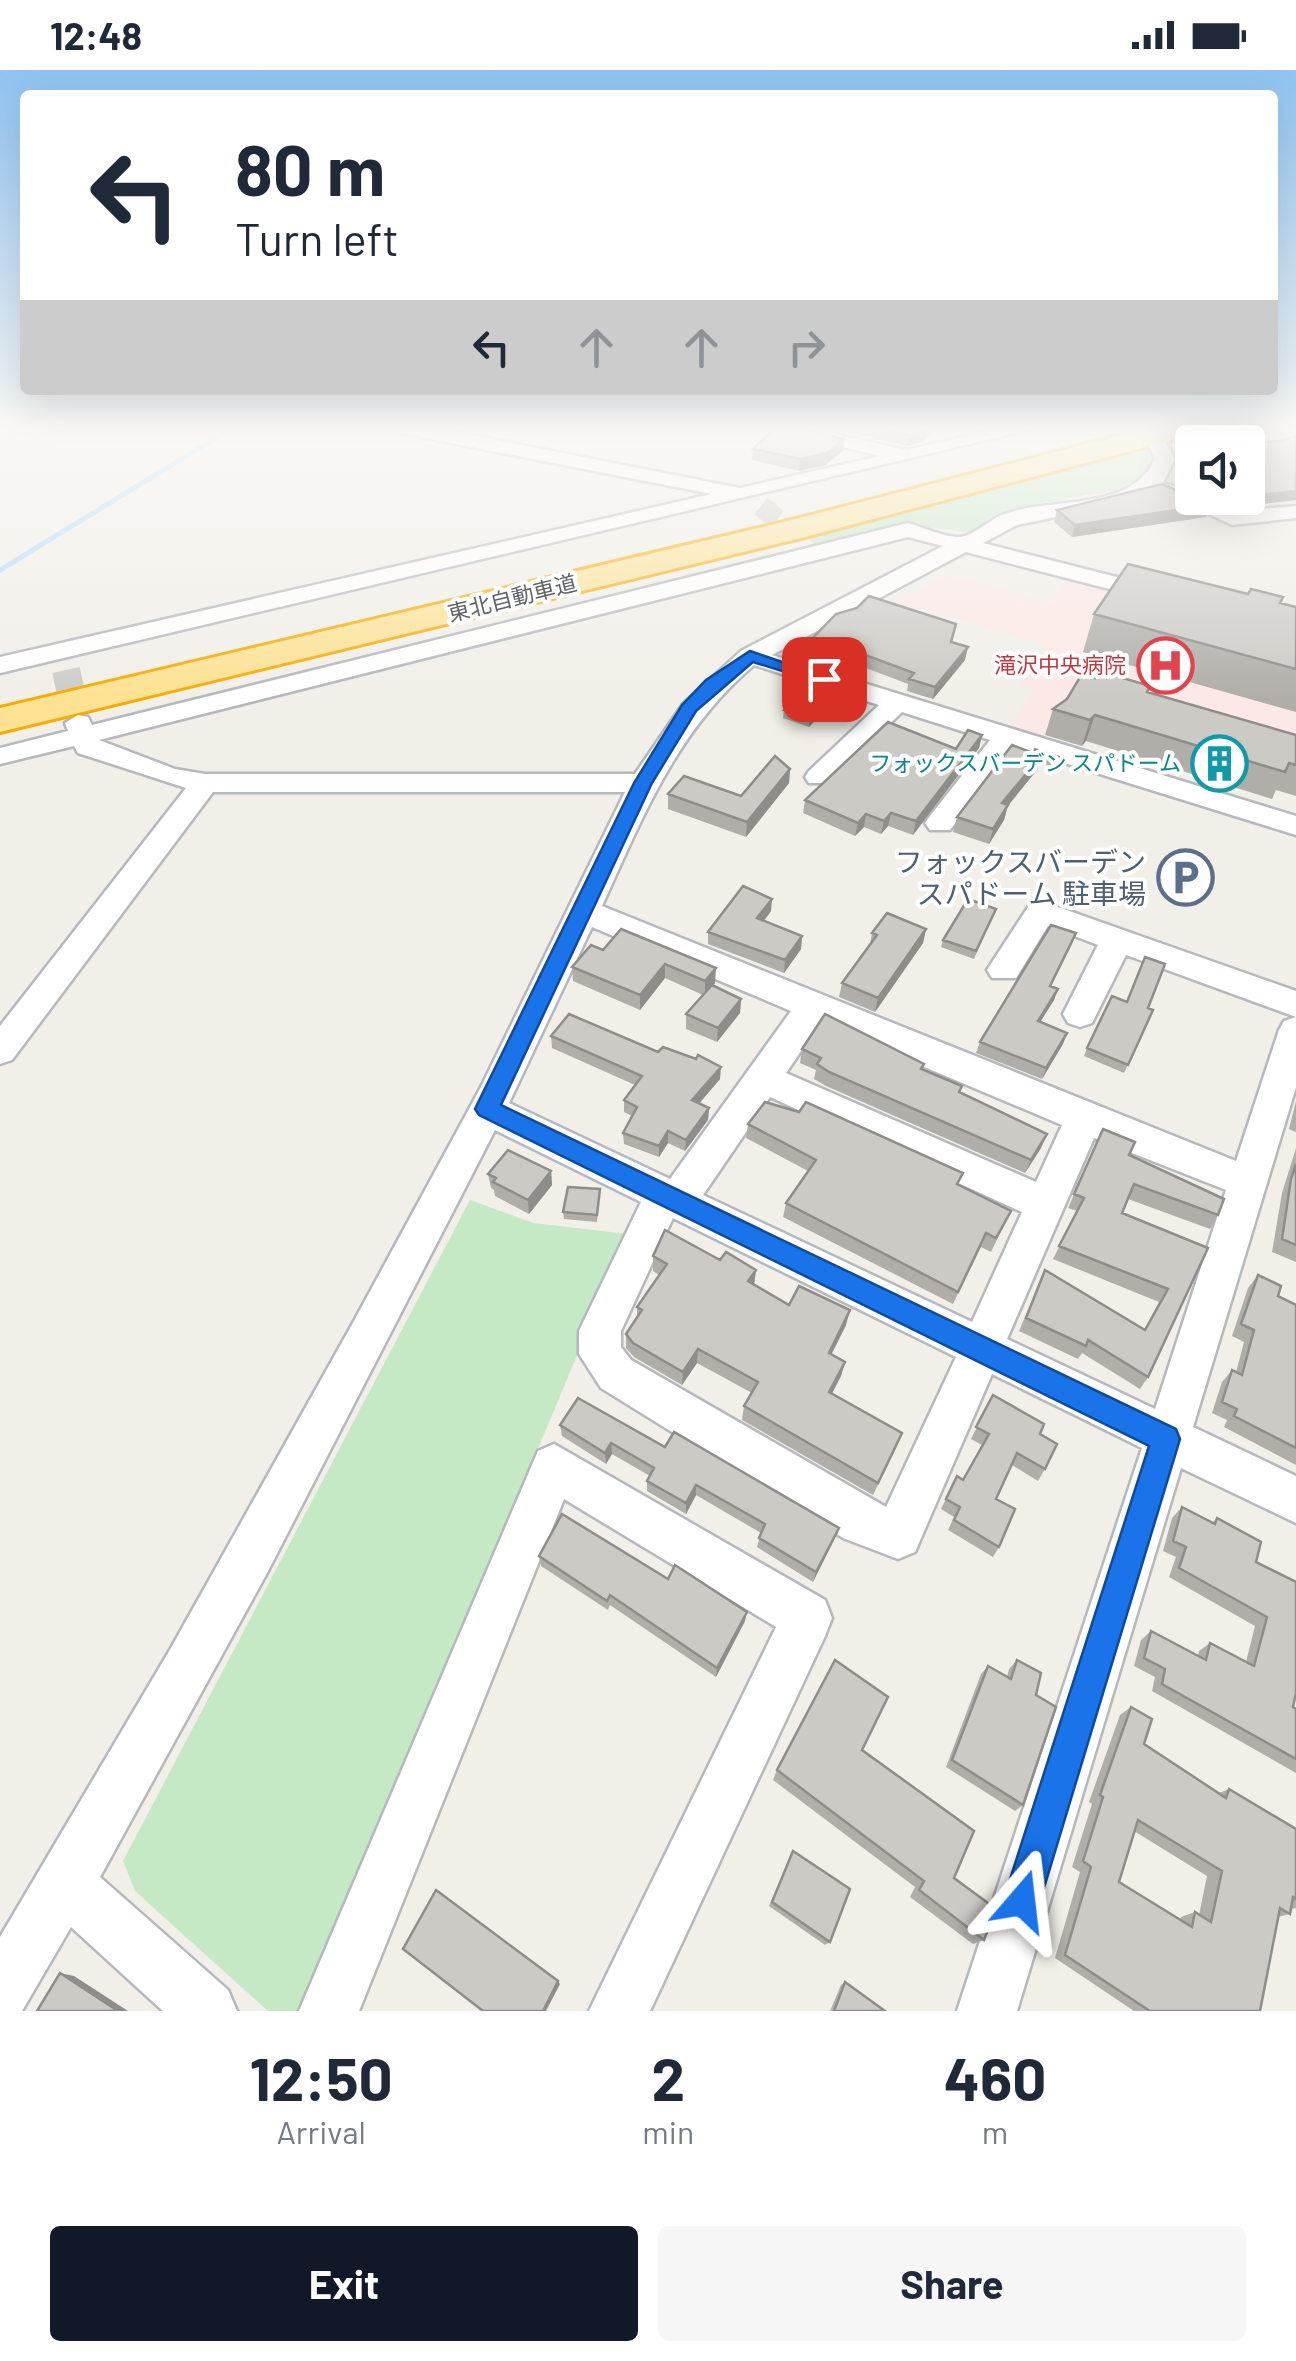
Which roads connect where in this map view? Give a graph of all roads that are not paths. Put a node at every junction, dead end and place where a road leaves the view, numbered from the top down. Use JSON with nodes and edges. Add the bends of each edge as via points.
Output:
{"nodes":[{"id":1,"x":691,"y":516,"type":"edge"},
{"id":2,"x":798,"y":516,"type":"edge"},
{"id":3,"x":849,"y":516,"type":"edge"},
{"id":4,"x":1022,"y":516,"type":"edge"},
{"id":5,"x":1229,"y":516,"type":"edge"},
{"id":6,"x":1258,"y":516,"type":"edge"},
{"id":7,"x":796,"y":535,"type":"tunnel mouth"},
{"id":8,"x":965,"y":544,"type":"junction"},
{"id":9,"x":816,"y":552,"type":"junction"},
{"id":10,"x":1182,"y":601,"type":"edge"},
{"id":11,"x":750,"y":656,"type":"junction"},
{"id":12,"x":0,"y":665,"type":"edge"},
{"id":13,"x":0,"y":701,"type":"edge"},
{"id":14,"x":897,"y":702,"type":"junction"},
{"id":15,"x":0,"y":720,"type":"edge"},
{"id":16,"x":78,"y":724,"type":"junction"},
{"id":17,"x":1007,"y":736,"type":"junction"},
{"id":18,"x":0,"y":756,"type":"edge"},
{"id":19,"x":819,"y":776,"type":"dead end"},
{"id":20,"x":206,"y":783,"type":"junction"},
{"id":21,"x":643,"y":783,"type":"junction"},
{"id":22,"x":940,"y":823,"type":"dead end"},
{"id":23,"x":1296,"y":826,"type":"edge"},
{"id":24,"x":584,"y":911,"type":"junction"},
{"id":25,"x":1116,"y":939,"type":"junction"},
{"id":26,"x":1004,"y":970,"type":"dead end"},
{"id":27,"x":1296,"y":1004,"type":"edge"},
{"id":28,"x":814,"y":1006,"type":"junction"},
{"id":29,"x":1080,"y":1014,"type":"dead end"},
{"id":30,"x":1296,"y":1030,"type":"edge"},
{"id":31,"x":0,"y":1051,"type":"edge"},
{"id":32,"x":763,"y":1078,"type":"junction"},
{"id":33,"x":487,"y":1109,"type":"junction"},
{"id":34,"x":1084,"y":1118,"type":"junction"},
{"id":35,"x":1247,"y":1182,"type":"junction"},
{"id":36,"x":670,"y":1198,"type":"junction"},
{"id":37,"x":1045,"y":1204,"type":"junction"},
{"id":38,"x":980,"y":1348,"type":"junction"},
{"id":39,"x":1166,"y":1439,"type":"junction"},
{"id":40,"x":1296,"y":1500,"type":"edge"},
{"id":41,"x":66,"y":1884,"type":"junction"},
{"id":42,"x":0,"y":1992,"type":"edge"},
{"id":43,"x":207,"y":2011,"type":"edge"},
{"id":44,"x":329,"y":2011,"type":"edge"},
{"id":45,"x":619,"y":2011,"type":"edge"},
{"id":46,"x":987,"y":2011,"type":"edge"}],
"edges":[{"from":1,"to":12,"type":"street","via":[[64,661]]},
{"from":2,"to":13,"type":"highway","name":"東北自動車道"},
{"from":3,"to":15,"type":"highway","name":"東北自動車道"},
{"from":4,"to":8,"type":"street"},
{"from":5,"to":6,"type":"street"},
{"from":7,"to":9,"type":"street"},
{"from":8,"to":9,"type":"street","via":[[908,530]]},
{"from":8,"to":10,"type":"street"},
{"from":8,"to":11,"type":"street"},
{"from":9,"to":16,"type":"street"},
{"from":11,"to":14,"type":"street"},
{"from":11,"to":21,"type":"street","via":[[688,708]]},
{"from":14,"to":17,"type":"street"},
{"from":14,"to":19,"type":"street"},
{"from":16,"to":18,"type":"street"},
{"from":16,"to":20,"type":"street","via":[[88,747]]},
{"from":17,"to":22,"type":"street"},
{"from":17,"to":23,"type":"street"},
{"from":20,"to":21,"type":"street"},
{"from":20,"to":31,"type":"street"},
{"from":21,"to":24,"type":"street"},
{"from":24,"to":28,"type":"street"},
{"from":24,"to":33,"type":"street"},
{"from":25,"to":26,"type":"street","via":[[1041,912]]},
{"from":25,"to":27,"type":"street"},
{"from":25,"to":29,"type":"street"},
{"from":28,"to":32,"type":"street"},
{"from":28,"to":34,"type":"street"},
{"from":30,"to":35,"type":"street"},
{"from":32,"to":36,"type":"street"},
{"from":32,"to":37,"type":"street"},
{"from":33,"to":36,"type":"street"},
{"from":33,"to":41,"type":"street"},
{"from":34,"to":35,"type":"street"},
{"from":34,"to":37,"type":"street"},
{"from":35,"to":39,"type":"street"},
{"from":36,"to":38,"type":"street"},
{"from":36,"to":38,"type":"street","via":[[600,1331],[600,1354],[616,1374],[860,1521],[898,1535]]},
{"from":37,"to":38,"type":"street"},
{"from":38,"to":39,"type":"street"},
{"from":39,"to":40,"type":"street"},
{"from":39,"to":46,"type":"street"},
{"from":41,"to":42,"type":"street"},
{"from":41,"to":43,"type":"street"},
{"from":44,"to":45,"type":"street","via":[[554,1467],[807,1618]]}]}
